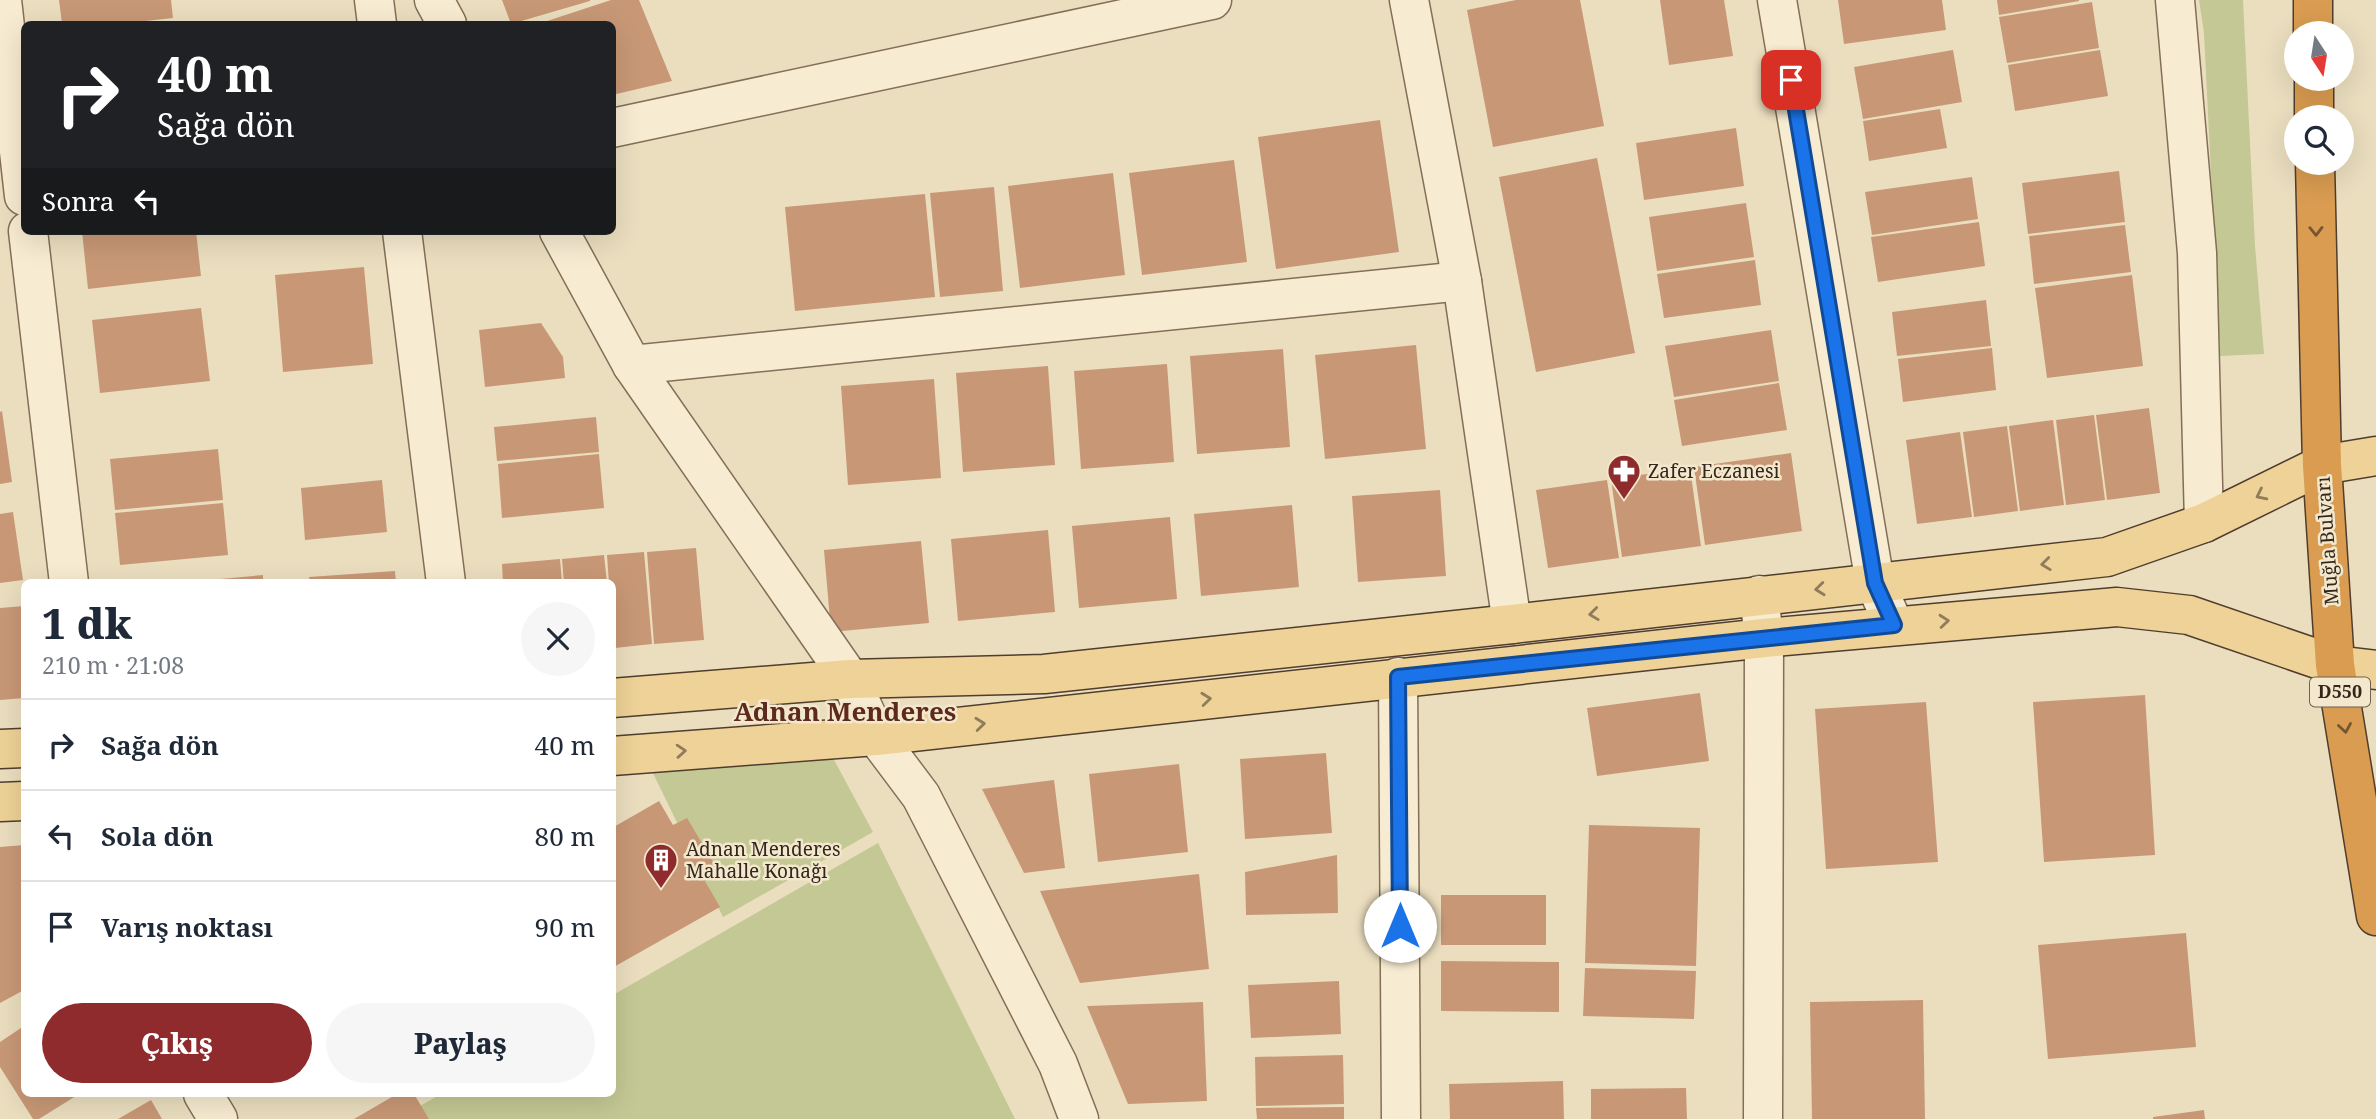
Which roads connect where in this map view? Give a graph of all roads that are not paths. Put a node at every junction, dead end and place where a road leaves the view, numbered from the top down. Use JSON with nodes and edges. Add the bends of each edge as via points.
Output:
{"nodes":[{"id":1,"x":2,"y":0,"type":"edge"},
{"id":2,"x":374,"y":0,"type":"edge"},
{"id":3,"x":434,"y":0,"type":"edge"},
{"id":4,"x":1212,"y":0,"type":"edge"},
{"id":5,"x":1409,"y":0,"type":"edge"},
{"id":6,"x":1777,"y":0,"type":"edge"},
{"id":7,"x":2175,"y":0,"type":"edge"},
{"id":8,"x":2313,"y":0,"type":"edge"},
{"id":9,"x":377,"y":21,"type":"edge"},
{"id":10,"x":445,"y":21,"type":"edge"},
{"id":11,"x":2313,"y":21,"type":"edge"},
{"id":12,"x":616,"y":127,"type":"edge"},
{"id":13,"x":21,"y":169,"type":"edge"},
{"id":14,"x":2315,"y":175,"type":"edge"},
{"id":15,"x":29,"y":235,"type":"edge"},
{"id":16,"x":402,"y":235,"type":"edge"},
{"id":17,"x":561,"y":235,"type":"edge"},
{"id":18,"x":1462,"y":281,"type":"junction"},
{"id":19,"x":632,"y":365,"type":"junction"},
{"id":20,"x":2376,"y":456,"type":"edge"},
{"id":21,"x":2322,"y":465,"type":"junction"},
{"id":22,"x":2204,"y":523,"type":"junction"},
{"id":23,"x":69,"y":579,"type":"edge"},
{"id":24,"x":446,"y":579,"type":"edge"},
{"id":25,"x":1875,"y":583,"type":"junction"},
{"id":26,"x":1759,"y":595,"type":"junction"},
{"id":27,"x":1512,"y":624,"type":"junction"},
{"id":28,"x":1894,"y":625,"type":"junction"},
{"id":29,"x":1764,"y":638,"type":"junction"},
{"id":30,"x":2335,"y":665,"type":"junction"},
{"id":31,"x":2376,"y":670,"type":"edge"},
{"id":32,"x":1398,"y":677,"type":"junction"},
{"id":33,"x":850,"y":679,"type":"junction"},
{"id":34,"x":616,"y":698,"type":"edge"},
{"id":35,"x":876,"y":736,"type":"junction"},
{"id":36,"x":21,"y":748,"type":"edge"},
{"id":37,"x":0,"y":749,"type":"edge"},
{"id":38,"x":616,"y":756,"type":"edge"},
{"id":39,"x":21,"y":801,"type":"edge"},
{"id":40,"x":0,"y":803,"type":"edge"},
{"id":41,"x":2376,"y":916,"type":"edge"},
{"id":42,"x":204,"y":1097,"type":"edge"},
{"id":43,"x":218,"y":1119,"type":"edge"},
{"id":44,"x":1079,"y":1119,"type":"edge"},
{"id":45,"x":1401,"y":1119,"type":"edge"},
{"id":46,"x":1763,"y":1119,"type":"edge"}],
"edges":[{"from":1,"to":13,"type":"street"},
{"from":2,"to":9,"type":"street"},
{"from":3,"to":10,"type":"street"},
{"from":4,"to":12,"type":"street"},
{"from":5,"to":18,"type":"street"},
{"from":6,"to":25,"type":"street"},
{"from":7,"to":22,"type":"street","via":[[2197,253]]},
{"from":8,"to":11,"type":"highway"},
{"from":14,"to":21,"type":"highway","name":"Muğla Bulvarı","number":"D550","one_way":true},
{"from":15,"to":23,"type":"street"},
{"from":16,"to":24,"type":"street"},
{"from":17,"to":19,"type":"street"},
{"from":18,"to":19,"type":"street"},
{"from":18,"to":27,"type":"street"},
{"from":19,"to":33,"type":"street"},
{"from":20,"to":21,"type":"main road"},
{"from":21,"to":22,"type":"main road","one_way":true},
{"from":21,"to":30,"type":"highway","name":"Muğla Bulvarı","number":"D550"},
{"from":22,"to":25,"type":"main road","one_way":true,"via":[[2107,557]]},
{"from":25,"to":26,"type":"main road","one_way":true},
{"from":25,"to":28,"type":"street"},
{"from":26,"to":27,"type":"main road","one_way":true},
{"from":26,"to":29,"type":"street"},
{"from":27,"to":33,"type":"main road","via":[[1044,674]]},
{"from":28,"to":29,"type":"main road"},
{"from":28,"to":30,"type":"main road","one_way":true,"via":[[2117,607],[2189,615]]},
{"from":29,"to":32,"type":"main road"},
{"from":29,"to":46,"type":"street"},
{"from":30,"to":31,"type":"main road"},
{"from":30,"to":41,"type":"highway","name":"Muğla Bulvarı","number":"D550","one_way":true},
{"from":35,"to":32,"type":"main road","one_way":true},
{"from":32,"to":45,"type":"street"},
{"from":33,"to":34,"type":"main road"},
{"from":33,"to":35,"type":"street"},
{"from":38,"to":35,"type":"main road","one_way":true},
{"from":35,"to":44,"type":"street","via":[[921,796],[1058,1064]]},
{"from":36,"to":37,"type":"main road"},
{"from":39,"to":40,"type":"main road"},
{"from":42,"to":43,"type":"street"}]}
